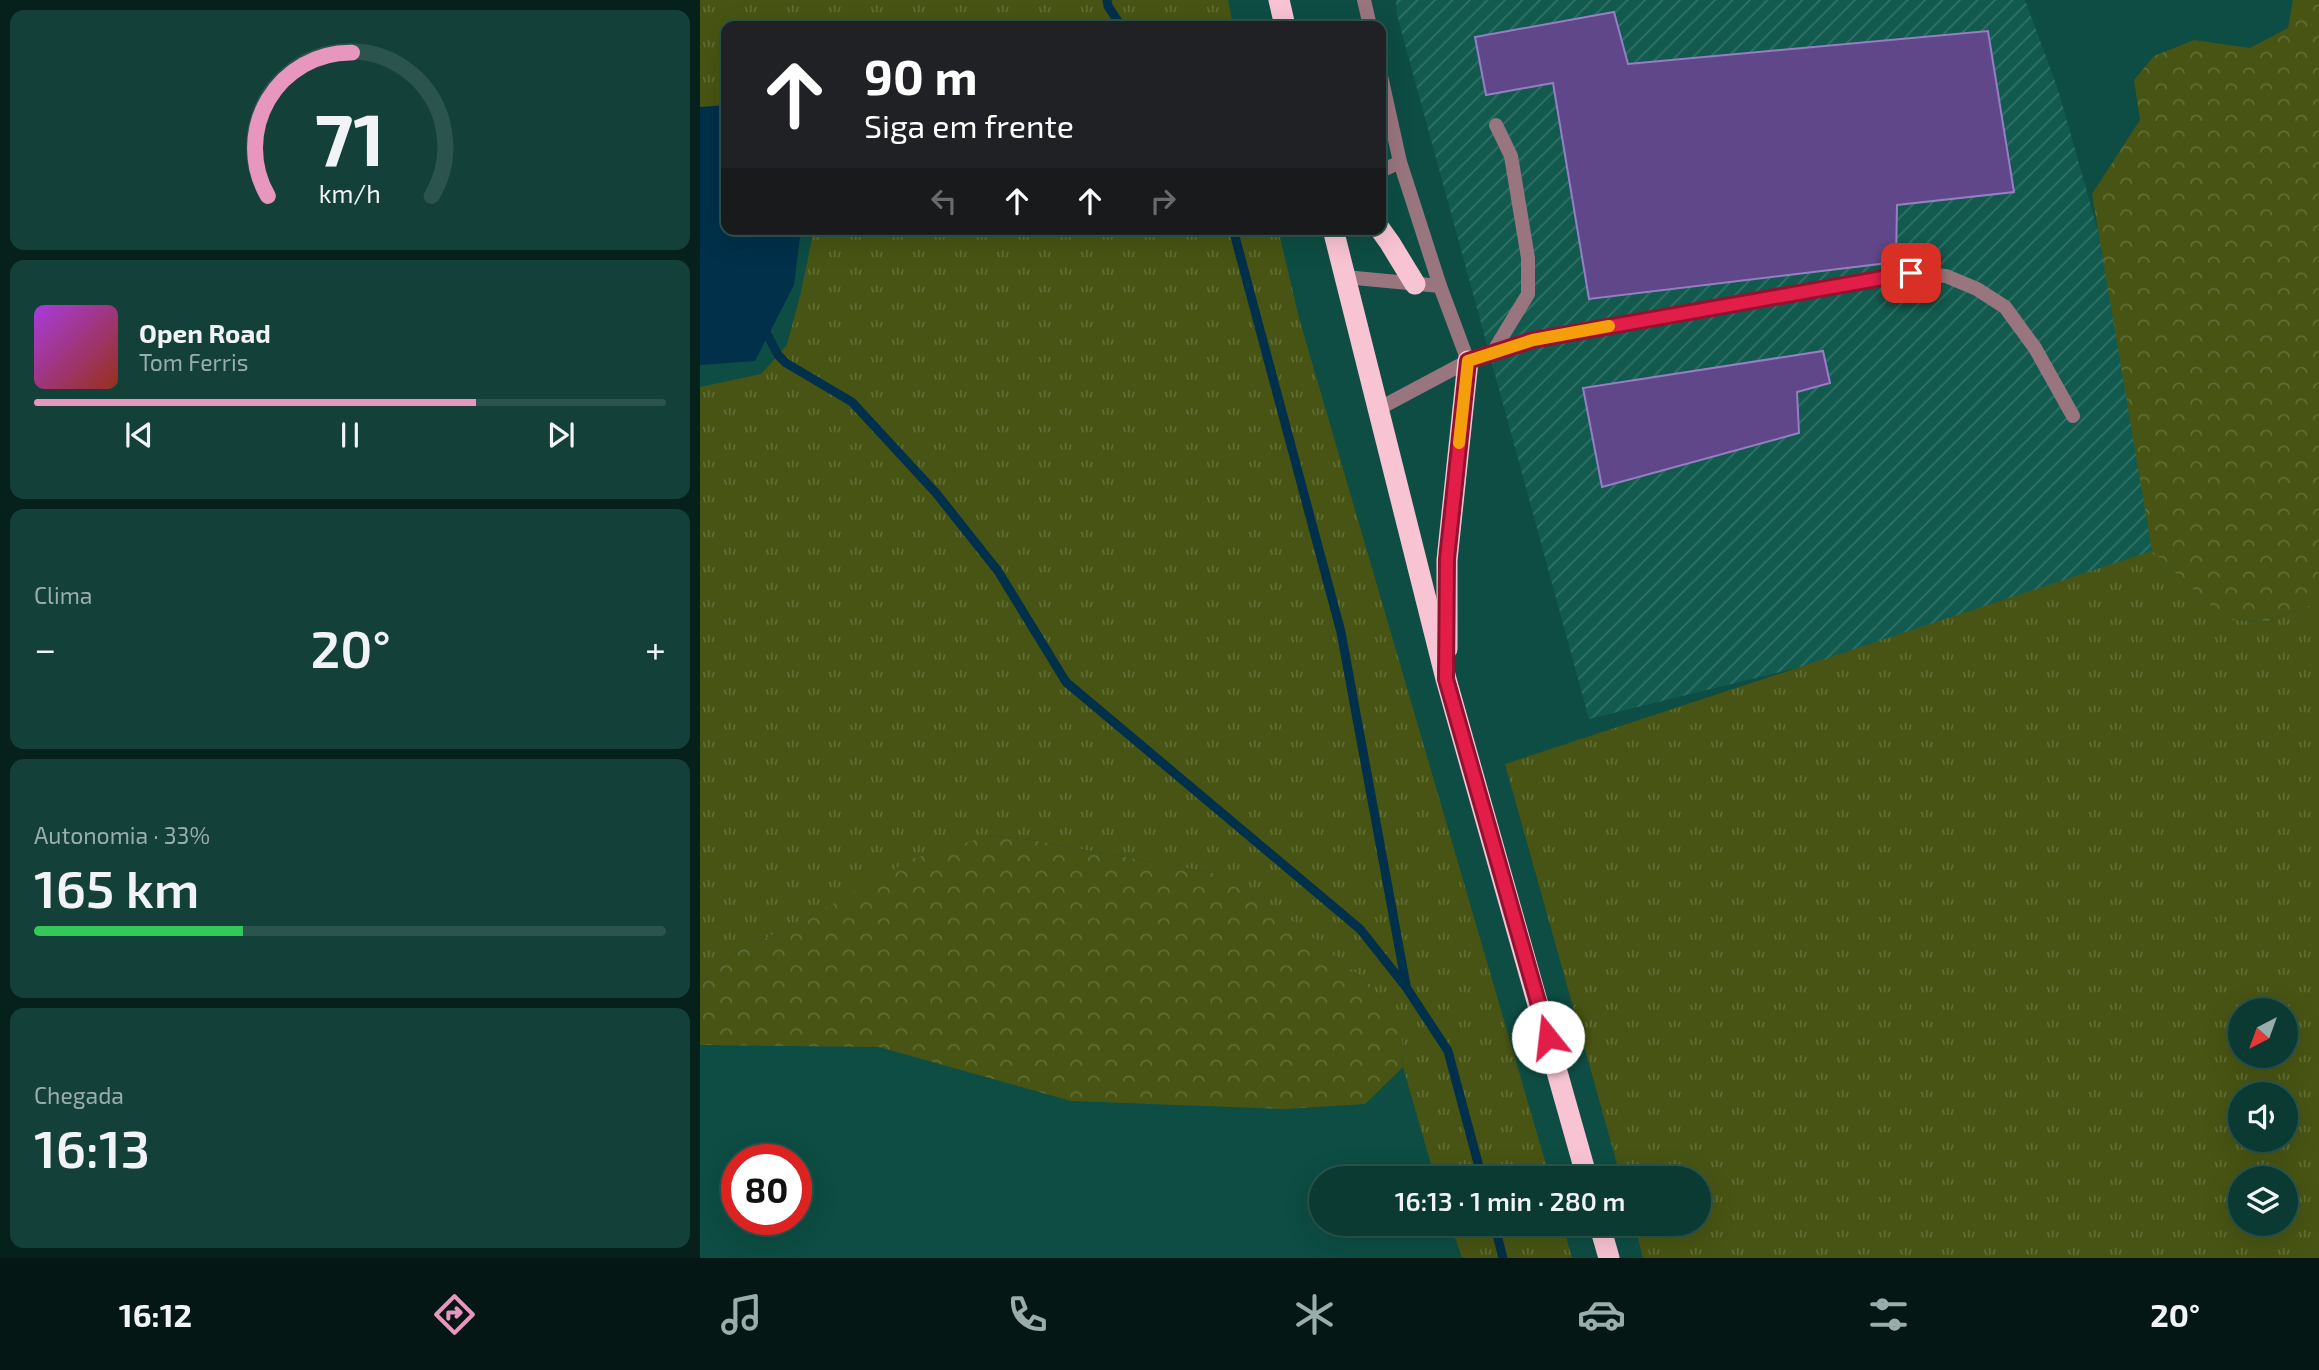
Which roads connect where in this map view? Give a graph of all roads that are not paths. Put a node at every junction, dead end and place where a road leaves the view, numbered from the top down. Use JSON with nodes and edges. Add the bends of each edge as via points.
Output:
{"nodes":[{"id":1,"x":1279,"y":0,"type":"edge"},
{"id":2,"x":1364,"y":0,"type":"edge"},
{"id":3,"x":1284,"y":21,"type":"edge"},
{"id":4,"x":1369,"y":21,"type":"edge"},
{"id":5,"x":1386,"y":99,"type":"edge"},
{"id":6,"x":1496,"y":124,"type":"dead end"},
{"id":7,"x":1400,"y":162,"type":"junction"},
{"id":8,"x":1386,"y":169,"type":"edge"},
{"id":9,"x":1334,"y":235,"type":"edge"},
{"id":10,"x":1384,"y":235,"type":"edge"},
{"id":11,"x":1345,"y":278,"type":"junction"},
{"id":12,"x":1415,"y":284,"type":"junction"},
{"id":13,"x":1440,"y":286,"type":"junction"},
{"id":14,"x":1493,"y":352,"type":"junction"},
{"id":15,"x":1468,"y":361,"type":"junction"},
{"id":16,"x":1378,"y":409,"type":"junction"},
{"id":17,"x":2073,"y":416,"type":"dead end"},
{"id":18,"x":1446,"y":679,"type":"junction"},
{"id":19,"x":1584,"y":1166,"type":"edge"},
{"id":20,"x":1602,"y":1236,"type":"edge"},
{"id":21,"x":1608,"y":1258,"type":"edge"}],
"edges":[{"from":1,"to":3,"type":"highway"},
{"from":2,"to":4,"type":"lane"},
{"from":5,"to":7,"type":"lane"},
{"from":6,"to":14,"type":"lane","via":[[1511,156],[1528,258],[1528,294]]},
{"from":7,"to":8,"type":"lane"},
{"from":7,"to":13,"type":"lane"},
{"from":9,"to":11,"type":"highway"},
{"from":10,"to":12,"type":"highway"},
{"from":11,"to":12,"type":"lane"},
{"from":11,"to":16,"type":"highway"},
{"from":12,"to":13,"type":"lane"},
{"from":13,"to":15,"type":"lane"},
{"from":14,"to":15,"type":"lane"},
{"from":14,"to":17,"type":"lane","via":[[1533,340],[1911,273],[1946,276],[2005,307],[2035,348]]},
{"from":15,"to":16,"type":"lane"},
{"from":15,"to":18,"type":"highway","via":[[1447,559]]},
{"from":16,"to":18,"type":"highway"},
{"from":18,"to":19,"type":"highway"},
{"from":20,"to":21,"type":"highway"}]}
